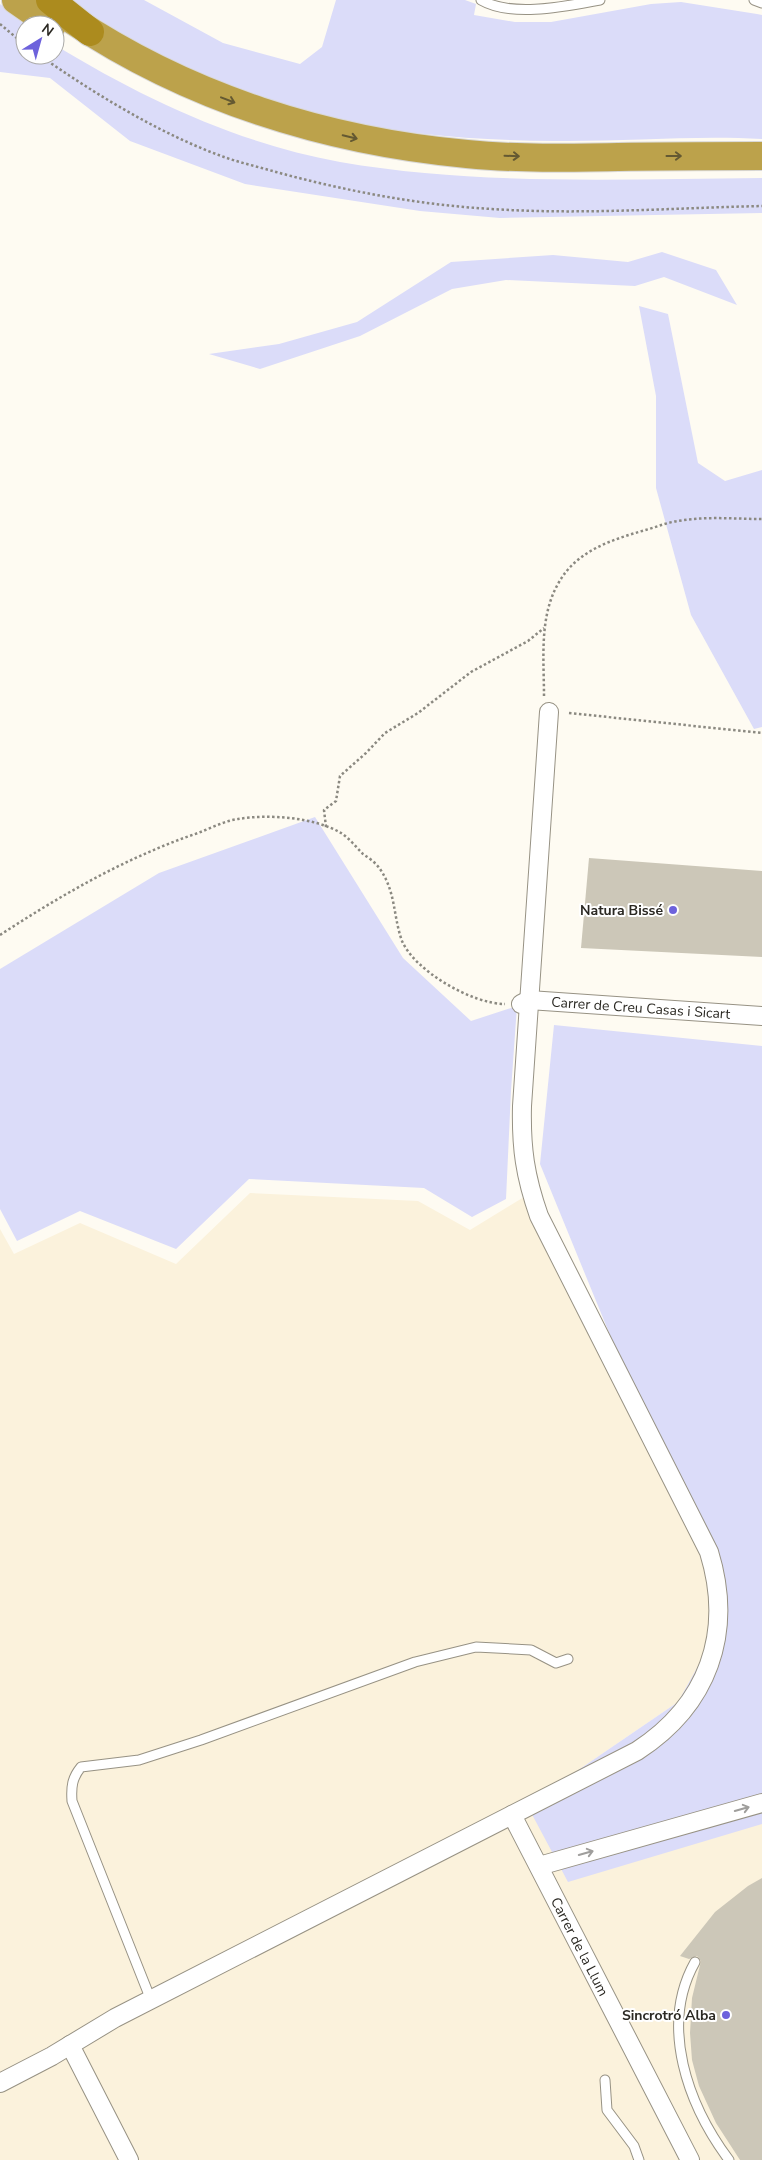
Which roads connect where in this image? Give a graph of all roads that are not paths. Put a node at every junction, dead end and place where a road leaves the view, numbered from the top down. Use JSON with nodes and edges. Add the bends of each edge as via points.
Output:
{"nodes":[{"id":1,"x":16,"y":0,"type":"edge"},
{"id":2,"x":42,"y":0,"type":"edge"},
{"id":3,"x":50,"y":0,"type":"edge"},
{"id":4,"x":481,"y":0,"type":"edge"},
{"id":5,"x":600,"y":0,"type":"edge"},
{"id":6,"x":573,"y":2,"type":"edge"},
{"id":7,"x":38,"y":15,"type":"edge"},
{"id":8,"x":65,"y":32,"type":"edge"},
{"id":9,"x":90,"y":32,"type":"junction"},
{"id":10,"x":192,"y":86,"type":"junction"},
{"id":11,"x":762,"y":156,"type":"edge"},
{"id":12,"x":549,"y":712,"type":"road end"},
{"id":13,"x":525,"y":1002,"type":"junction"},
{"id":14,"x":762,"y":1016,"type":"edge"},
{"id":15,"x":568,"y":1659,"type":"dead end"},
{"id":16,"x":762,"y":1803,"type":"edge"},
{"id":17,"x":512,"y":1815,"type":"junction"},
{"id":18,"x":539,"y":1866,"type":"junction"},
{"id":19,"x":695,"y":1962,"type":"dead end"},
{"id":20,"x":151,"y":2000,"type":"junction"},
{"id":21,"x":70,"y":2045,"type":"junction"},
{"id":22,"x":605,"y":2080,"type":"dead end"},
{"id":23,"x":0,"y":2083,"type":"edge"},
{"id":24,"x":129,"y":2160,"type":"edge"},
{"id":25,"x":639,"y":2160,"type":"edge"},
{"id":26,"x":690,"y":2160,"type":"edge"},
{"id":27,"x":729,"y":2160,"type":"edge"}],
"edges":[{"from":1,"to":7,"type":"highway"},
{"from":2,"to":9,"type":"highway"},
{"from":3,"to":9,"type":"highway"},
{"from":4,"to":6,"type":"lane","via":[[512,9]]},
{"from":5,"to":6,"type":"lane"},
{"from":8,"to":10,"type":"highway","via":[[123,64]]},
{"from":9,"to":10,"type":"highway","via":[[139,61]]},
{"from":10,"to":11,"type":"highway","one_way":true,"via":[[303,126],[412,148],[526,157]]},
{"from":12,"to":13,"type":"street"},
{"from":13,"to":14,"type":"street","name":"Carrer de Creu Casas i Sicart"},
{"from":13,"to":17,"type":"street","via":[[521,1131],[528,1184],[550,1239],[702,1534],[715,1569],[719,1611],[715,1648],[706,1675],[686,1709],[672,1724],[637,1751]]},
{"from":15,"to":20,"type":"lane","via":[[556,1663],[531,1650],[476,1647],[415,1662],[139,1760],[81,1767],[71,1786],[72,1801]]},
{"from":18,"to":16,"type":"street","one_way":true},
{"from":17,"to":18,"type":"street","name":"Carrer de la Llum"},
{"from":17,"to":20,"type":"street"},
{"from":18,"to":26,"type":"street","name":"Carrer de la Llum"},
{"from":19,"to":27,"type":"lane","via":[[682,1990],[679,2026],[685,2078],[716,2142]]},
{"from":20,"to":21,"type":"street"},
{"from":21,"to":23,"type":"street"},
{"from":21,"to":24,"type":"street"},
{"from":22,"to":25,"type":"lane","via":[[607,2110],[634,2146]]}]}
